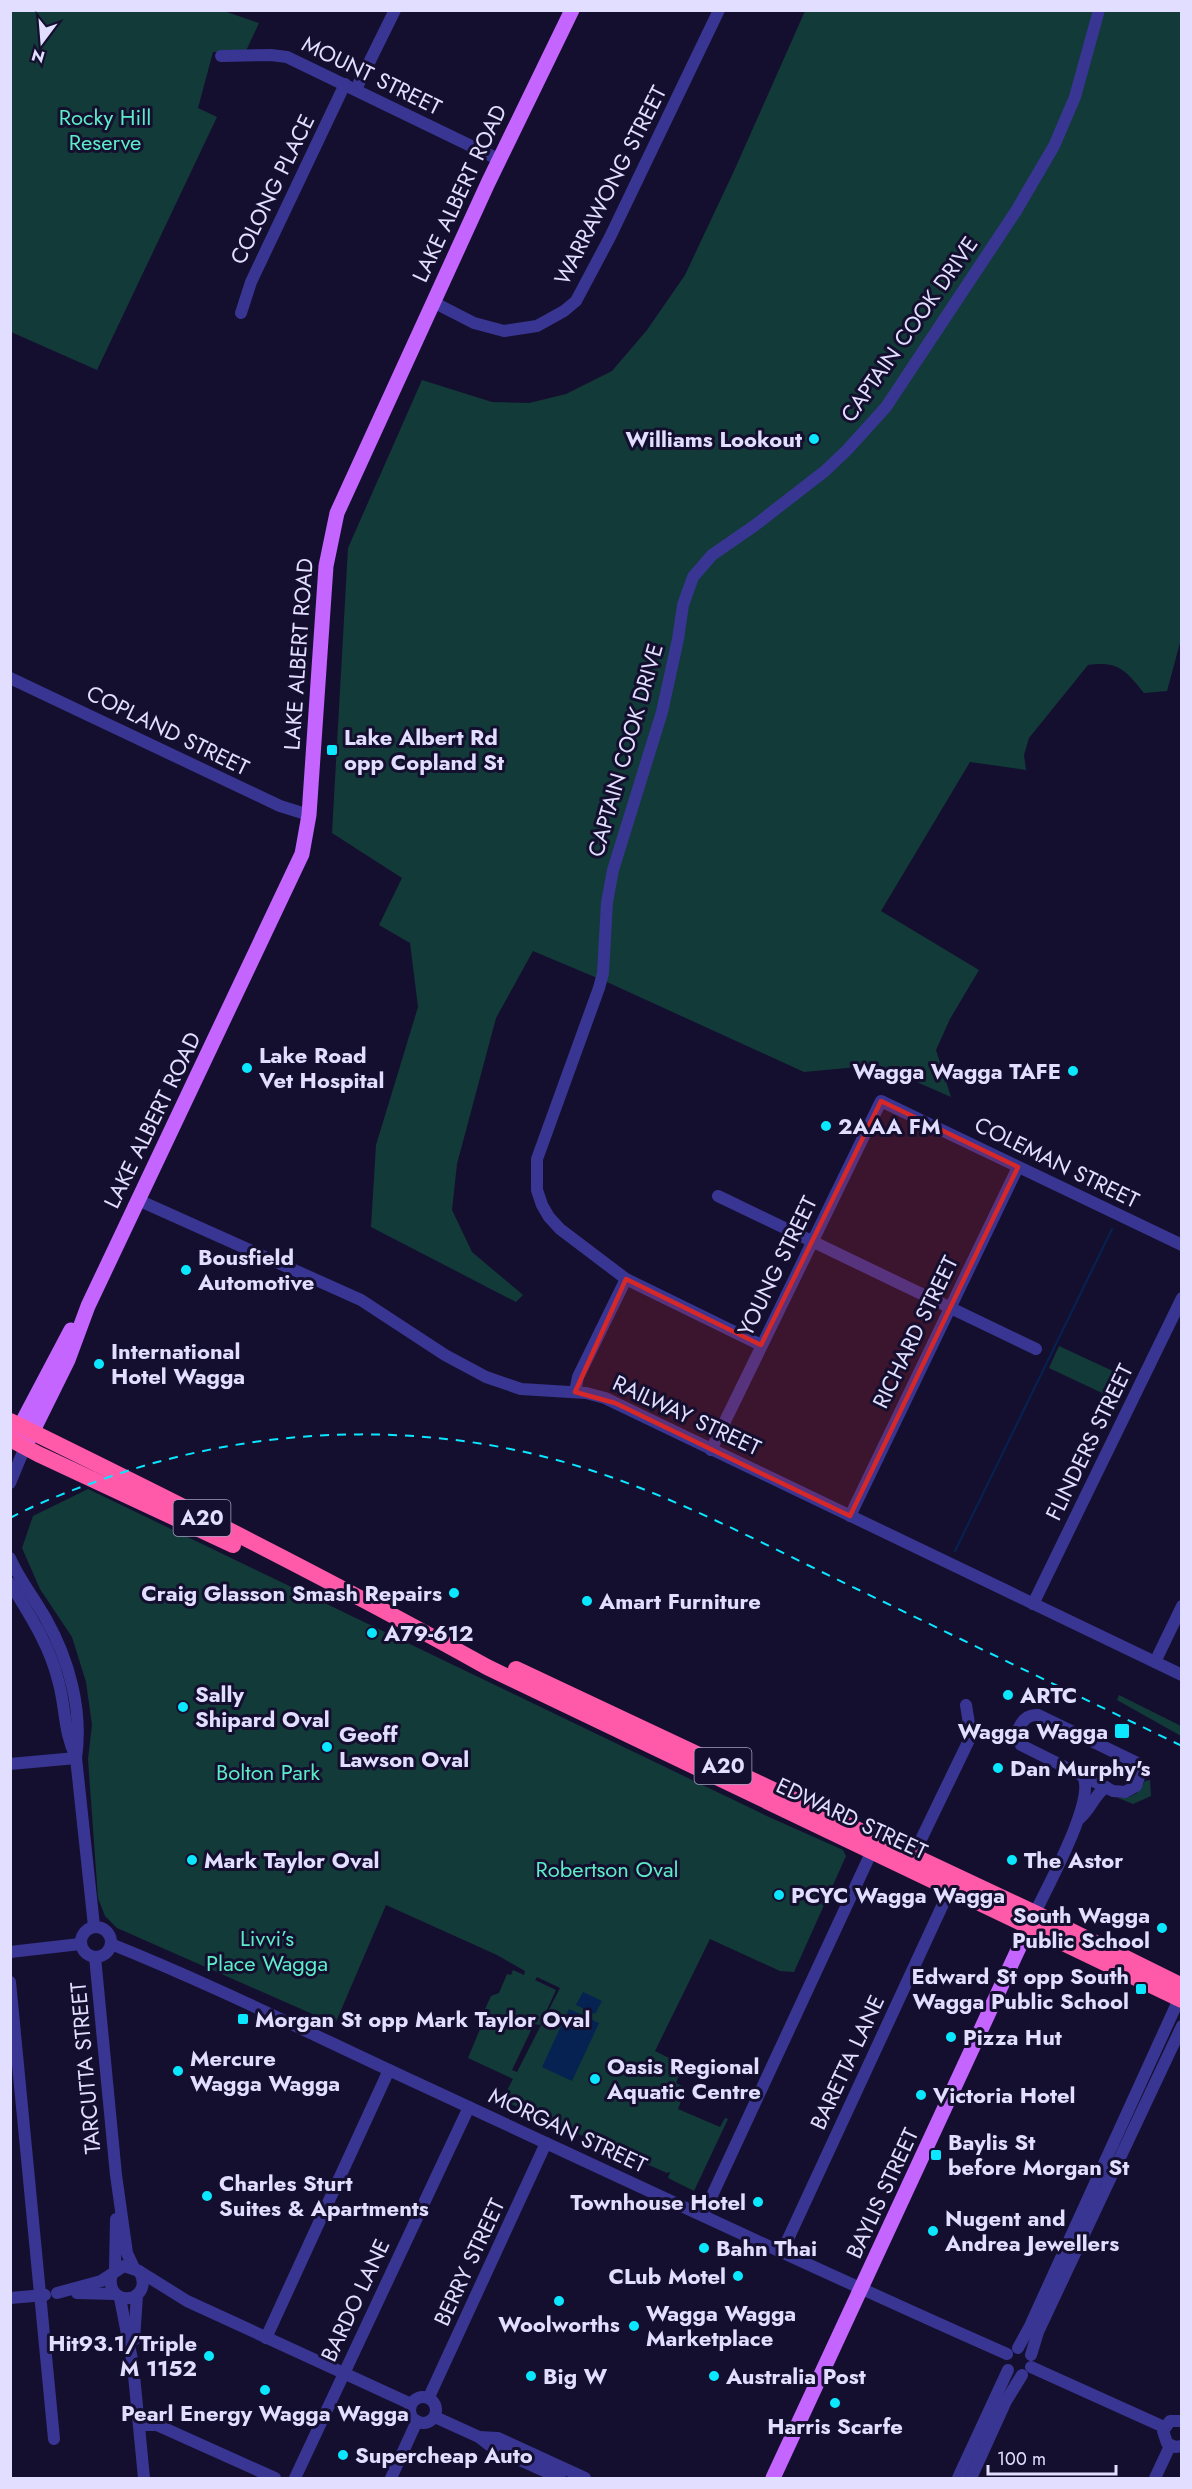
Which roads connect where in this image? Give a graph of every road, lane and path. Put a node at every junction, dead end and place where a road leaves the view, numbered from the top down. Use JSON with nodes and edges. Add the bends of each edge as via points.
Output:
{"nodes":[{"id":1,"x":395,"y":10,"type":"edge"},
{"id":2,"x":572,"y":10,"type":"edge"},
{"id":3,"x":719,"y":10,"type":"edge"},
{"id":4,"x":1099,"y":10,"type":"edge"},
{"id":5,"x":221,"y":56,"type":"dead end"},
{"id":6,"x":351,"y":87,"type":"junction"},
{"id":7,"x":500,"y":160,"type":"junction"},
{"id":8,"x":433,"y":302,"type":"junction"},
{"id":9,"x":241,"y":313,"type":"dead end"},
{"id":10,"x":10,"y":678,"type":"edge"},
{"id":11,"x":309,"y":815,"type":"junction"},
{"id":12,"x":881,"y":1101,"type":"joint"},
{"id":13,"x":1018,"y":1167,"type":"junction"},
{"id":14,"x":718,"y":1196,"type":"dead end"},
{"id":15,"x":138,"y":1200,"type":"junction"},
{"id":16,"x":812,"y":1242,"type":"junction"},
{"id":17,"x":1182,"y":1245,"type":"edge"},
{"id":18,"x":626,"y":1279,"type":"junction"},
{"id":19,"x":1182,"y":1298,"type":"edge"},
{"id":20,"x":950,"y":1308,"type":"junction"},
{"id":21,"x":761,"y":1346,"type":"junction"},
{"id":22,"x":1035,"y":1349,"type":"dead end"},
{"id":23,"x":575,"y":1392,"type":"junction"},
{"id":24,"x":17,"y":1436,"type":"edge"},
{"id":25,"x":711,"y":1450,"type":"junction"},
{"id":26,"x":10,"y":1483,"type":"edge"},
{"id":27,"x":850,"y":1516,"type":"junction"},
{"id":28,"x":10,"y":1558,"type":"edge"},
{"id":29,"x":10,"y":1583,"type":"edge"},
{"id":30,"x":1033,"y":1604,"type":"junction"},
{"id":31,"x":1182,"y":1606,"type":"edge"},
{"id":32,"x":1155,"y":1662,"type":"junction"},
{"id":33,"x":1182,"y":1675,"type":"edge"},
{"id":34,"x":68,"y":1697,"type":"junction"},
{"id":35,"x":966,"y":1706,"type":"dead end"},
{"id":36,"x":76,"y":1758,"type":"junction"},
{"id":37,"x":10,"y":1764,"type":"edge"},
{"id":38,"x":1083,"y":1776,"type":"junction"},
{"id":39,"x":1106,"y":1788,"type":"junction"},
{"id":40,"x":1080,"y":1818,"type":"junction"},
{"id":41,"x":875,"y":1846,"type":"junction"},
{"id":42,"x":913,"y":1856,"type":"junction"},
{"id":43,"x":950,"y":1889,"type":"junction"},
{"id":44,"x":1032,"y":1919,"type":"junction"},
{"id":45,"x":94,"y":1926,"type":"junction"},
{"id":46,"x":80,"y":1944,"type":"junction"},
{"id":47,"x":111,"y":1944,"type":"junction"},
{"id":48,"x":10,"y":1952,"type":"edge"},
{"id":49,"x":96,"y":1957,"type":"junction"},
{"id":50,"x":10,"y":1982,"type":"edge"},
{"id":51,"x":1181,"y":1995,"type":"edge"},
{"id":52,"x":1182,"y":2026,"type":"edge"},
{"id":53,"x":1149,"y":2063,"type":"junction"},
{"id":54,"x":1161,"y":2069,"type":"junction"},
{"id":55,"x":389,"y":2070,"type":"junction"},
{"id":56,"x":1129,"y":2107,"type":"junction"},
{"id":57,"x":470,"y":2108,"type":"junction"},
{"id":58,"x":1141,"y":2113,"type":"junction"},
{"id":59,"x":546,"y":2143,"type":"junction"},
{"id":60,"x":1106,"y":2155,"type":"junction"},
{"id":61,"x":1118,"y":2161,"type":"junction"},
{"id":62,"x":116,"y":2175,"type":"junction"},
{"id":63,"x":1092,"y":2202,"type":"junction"},
{"id":64,"x":704,"y":2215,"type":"junction"},
{"id":65,"x":782,"y":2252,"type":"junction"},
{"id":66,"x":136,"y":2270,"type":"junction"},
{"id":67,"x":114,"y":2272,"type":"junction"},
{"id":68,"x":861,"y":2289,"type":"junction"},
{"id":69,"x":57,"y":2293,"type":"junction"},
{"id":70,"x":138,"y":2294,"type":"junction"},
{"id":71,"x":1050,"y":2294,"type":"junction"},
{"id":72,"x":40,"y":2295,"type":"junction"},
{"id":73,"x":118,"y":2296,"type":"junction"},
{"id":74,"x":10,"y":2298,"type":"edge"},
{"id":75,"x":187,"y":2301,"type":"junction"},
{"id":76,"x":266,"y":2338,"type":"junction"},
{"id":77,"x":1012,"y":2351,"type":"junction"},
{"id":78,"x":133,"y":2365,"type":"junction"},
{"id":79,"x":1028,"y":2366,"type":"junction"},
{"id":80,"x":1008,"y":2370,"type":"junction"},
{"id":81,"x":344,"y":2374,"type":"junction"},
{"id":82,"x":429,"y":2397,"type":"junction"},
{"id":83,"x":411,"y":2404,"type":"junction"},
{"id":84,"x":435,"y":2416,"type":"junction"},
{"id":85,"x":417,"y":2421,"type":"junction"},
{"id":86,"x":1182,"y":2421,"type":"edge"},
{"id":87,"x":139,"y":2426,"type":"junction"},
{"id":88,"x":1164,"y":2427,"type":"junction"},
{"id":89,"x":985,"y":2434,"type":"junction"},
{"id":90,"x":479,"y":2437,"type":"junction"},
{"id":91,"x":54,"y":2439,"type":"dead end"},
{"id":92,"x":1176,"y":2446,"type":"edge"},
{"id":93,"x":966,"y":2475,"type":"edge"},
{"id":94,"x":144,"y":2478,"type":"edge"},
{"id":95,"x":275,"y":2478,"type":"edge"},
{"id":96,"x":295,"y":2478,"type":"edge"},
{"id":97,"x":392,"y":2478,"type":"edge"},
{"id":98,"x":560,"y":2478,"type":"edge"},
{"id":99,"x":585,"y":2478,"type":"edge"},
{"id":100,"x":773,"y":2478,"type":"edge"},
{"id":101,"x":1155,"y":2478,"type":"edge"}],
"edges":[{"from":1,"to":6,"type":"street","name":"COLONG PLACE"},
{"from":2,"to":7,"type":"main road","name":"LAKE ALBERT ROAD"},
{"from":3,"to":8,"type":"street","name":"WARRAWONG STREET","via":[[576,301],[543,323],[504,331],[474,323]]},
{"from":4,"to":18,"type":"street","name":"CAPTAIN COOK DRIVE","via":[[1075,97],[1045,162],[886,407],[825,471],[712,555],[693,577],[683,605],[662,712],[613,870],[603,973],[535,1175],[549,1217]]},
{"from":5,"to":6,"type":"street","name":"MOUNT STREET","via":[[282,56]]},
{"from":6,"to":7,"type":"street","name":"MOUNT STREET"},
{"from":6,"to":9,"type":"street","name":"COLONG PLACE","via":[[251,282]]},
{"from":7,"to":8,"type":"main road","name":"LAKE ALBERT ROAD"},
{"from":8,"to":11,"type":"main road","name":"LAKE ALBERT ROAD","via":[[346,488],[330,539]]},
{"from":10,"to":11,"type":"street","name":"COPLAND STREET","via":[[280,806]]},
{"from":11,"to":15,"type":"main road","name":"LAKE ALBERT ROAD","via":[[306,842],[297,867]]},
{"from":12,"to":13,"type":"street","name":"COLEMAN STREET"},
{"from":12,"to":16,"type":"street","name":"YOUNG STREET"},
{"from":13,"to":17,"type":"street","name":"COLEMAN STREET"},
{"from":13,"to":20,"type":"street","name":"RICHARD STREET"},
{"from":14,"to":16,"type":"street"},
{"from":15,"to":23,"type":"street","name":"RAILWAY STREET","via":[[361,1300],[486,1377],[521,1389]]},
{"from":15,"to":24,"type":"main road","name":"LAKE ALBERT ROAD","via":[[88,1306],[66,1338]]},
{"from":16,"to":20,"type":"street"},
{"from":16,"to":21,"type":"street","name":"YOUNG STREET"},
{"from":18,"to":21,"type":"street","name":"CAPTAIN COOK DRIVE"},
{"from":18,"to":23,"type":"street","via":[[578,1377]]},
{"from":19,"to":30,"type":"street","name":"FLINDERS STREET"},
{"from":20,"to":22,"type":"street"},
{"from":20,"to":27,"type":"street","name":"RICHARD STREET"},
{"from":21,"to":25,"type":"street","name":"YOUNG STREET"},
{"from":23,"to":25,"type":"street","name":"RAILWAY STREET","via":[[605,1398]]},
{"from":24,"to":26,"type":"street"},
{"from":24,"to":41,"type":"highway","name":"EDWARD STREET","number":"A20","via":[[204,1532],[371,1604],[497,1672]]},
{"from":25,"to":27,"type":"street","name":"RAILWAY STREET"},
{"from":27,"to":30,"type":"street","name":"RAILWAY STREET"},
{"from":28,"to":34,"type":"street","via":[[55,1635],[68,1670]]},
{"from":29,"to":34,"type":"street","via":[[48,1650]]},
{"from":30,"to":32,"type":"street","name":"RAILWAY STREET"},
{"from":31,"to":32,"type":"street"},
{"from":32,"to":33,"type":"street","name":"RAILWAY STREET"},
{"from":34,"to":36,"type":"street","via":[[79,1738]]},
{"from":35,"to":42,"type":"street","via":[[971,1736]]},
{"from":36,"to":37,"type":"street"},
{"from":36,"to":45,"type":"street"},
{"from":38,"to":39,"type":"street"},
{"from":38,"to":39,"type":"street","via":[[1021,1745],[1016,1735],[1025,1719],[1040,1716],[1137,1764],[1140,1779],[1134,1788],[1121,1792]]},
{"from":38,"to":40,"type":"street","via":[[1087,1789]]},
{"from":39,"to":40,"type":"street"},
{"from":40,"to":44,"type":"street"},
{"from":41,"to":42,"type":"highway","name":"EDWARD STREET","number":"A20"},
{"from":41,"to":43,"type":"highway","name":"EDWARD STREET","number":"A20"},
{"from":41,"to":64,"type":"street"},
{"from":42,"to":44,"type":"highway","name":"EDWARD STREET","number":"A20"},
{"from":43,"to":44,"type":"highway","name":"EDWARD STREET","number":"A20"},
{"from":43,"to":65,"type":"street","name":"BARETTA LANE"},
{"from":44,"to":51,"type":"highway","name":"EDWARD STREET","number":"A20"},
{"from":44,"to":68,"type":"main road","name":"BAYLIS STREET"},
{"from":45,"to":46,"type":"street","via":[[82,1935]]},
{"from":45,"to":47,"type":"street","via":[[107,1931]]},
{"from":46,"to":48,"type":"street"},
{"from":46,"to":49,"type":"street","via":[[87,1955]]},
{"from":47,"to":49,"type":"street","via":[[107,1952]]},
{"from":47,"to":55,"type":"street","name":"MORGAN STREET"},
{"from":49,"to":62,"type":"street","name":"TARCUTTA STREET"},
{"from":50,"to":72,"type":"street"},
{"from":51,"to":53,"type":"street"},
{"from":52,"to":54,"type":"street"},
{"from":53,"to":54,"type":"street"},
{"from":53,"to":56,"type":"street"},
{"from":54,"to":58,"type":"street"},
{"from":55,"to":57,"type":"street","name":"MORGAN STREET"},
{"from":55,"to":76,"type":"street"},
{"from":56,"to":58,"type":"street"},
{"from":56,"to":60,"type":"street"},
{"from":57,"to":59,"type":"street","name":"MORGAN STREET"},
{"from":57,"to":81,"type":"street","name":"BARDO LANE"},
{"from":58,"to":61,"type":"street"},
{"from":59,"to":64,"type":"street","name":"MORGAN STREET"},
{"from":59,"to":82,"type":"street","name":"BERRY STREET"},
{"from":60,"to":61,"type":"street"},
{"from":60,"to":63,"type":"street"},
{"from":61,"to":63,"type":"street"},
{"from":62,"to":66,"type":"street","name":"TARCUTTA STREET","via":[[127,2253]]},
{"from":62,"to":67,"type":"street","name":"TARCUTTA STREET"},
{"from":63,"to":71,"type":"street"},
{"from":64,"to":65,"type":"street","name":"MORGAN STREET"},
{"from":65,"to":68,"type":"street","name":"MORGAN STREET"},
{"from":66,"to":67,"type":"street","via":[[124,2266]]},
{"from":66,"to":70,"type":"street","via":[[143,2284]]},
{"from":66,"to":75,"type":"street"},
{"from":67,"to":69,"type":"street","via":[[88,2286]]},
{"from":67,"to":73,"type":"street","via":[[110,2285]]},
{"from":68,"to":77,"type":"street","name":"MORGAN STREET"},
{"from":68,"to":100,"type":"main road","name":"BAYLIS STREET"},
{"from":69,"to":72,"type":"street"},
{"from":69,"to":73,"type":"street"},
{"from":70,"to":73,"type":"street","via":[[129,2299]]},
{"from":70,"to":75,"type":"street","via":[[165,2294]]},
{"from":70,"to":78,"type":"street"},
{"from":71,"to":77,"type":"street"},
{"from":71,"to":79,"type":"street"},
{"from":72,"to":74,"type":"street"},
{"from":72,"to":91,"type":"street"},
{"from":73,"to":78,"type":"street"},
{"from":75,"to":76,"type":"street"},
{"from":76,"to":81,"type":"street"},
{"from":77,"to":79,"type":"street","via":[[1025,2349]]},
{"from":77,"to":80,"type":"street","via":[[1005,2362]]},
{"from":78,"to":87,"type":"street"},
{"from":79,"to":80,"type":"street","via":[[1014,2374]]},
{"from":79,"to":88,"type":"street"},
{"from":79,"to":89,"type":"street"},
{"from":80,"to":89,"type":"street"},
{"from":81,"to":83,"type":"street"},
{"from":81,"to":96,"type":"street","name":"BARDO LANE"},
{"from":82,"to":83,"type":"street","via":[[417,2398]]},
{"from":82,"to":84,"type":"street","via":[[437,2408]]},
{"from":83,"to":85,"type":"street","via":[[410,2412]]},
{"from":84,"to":85,"type":"street","via":[[426,2423]]},
{"from":84,"to":90,"type":"street"},
{"from":85,"to":97,"type":"street"},
{"from":86,"to":88,"type":"street","via":[[1170,2421]]},
{"from":87,"to":94,"type":"street"},
{"from":87,"to":95,"type":"street","via":[[157,2425]]},
{"from":88,"to":92,"type":"street","via":[[1163,2436]]},
{"from":89,"to":93,"type":"street"},
{"from":90,"to":98,"type":"street","via":[[493,2448]]},
{"from":90,"to":99,"type":"street","via":[[498,2438]]},
{"from":92,"to":101,"type":"street"}]}
